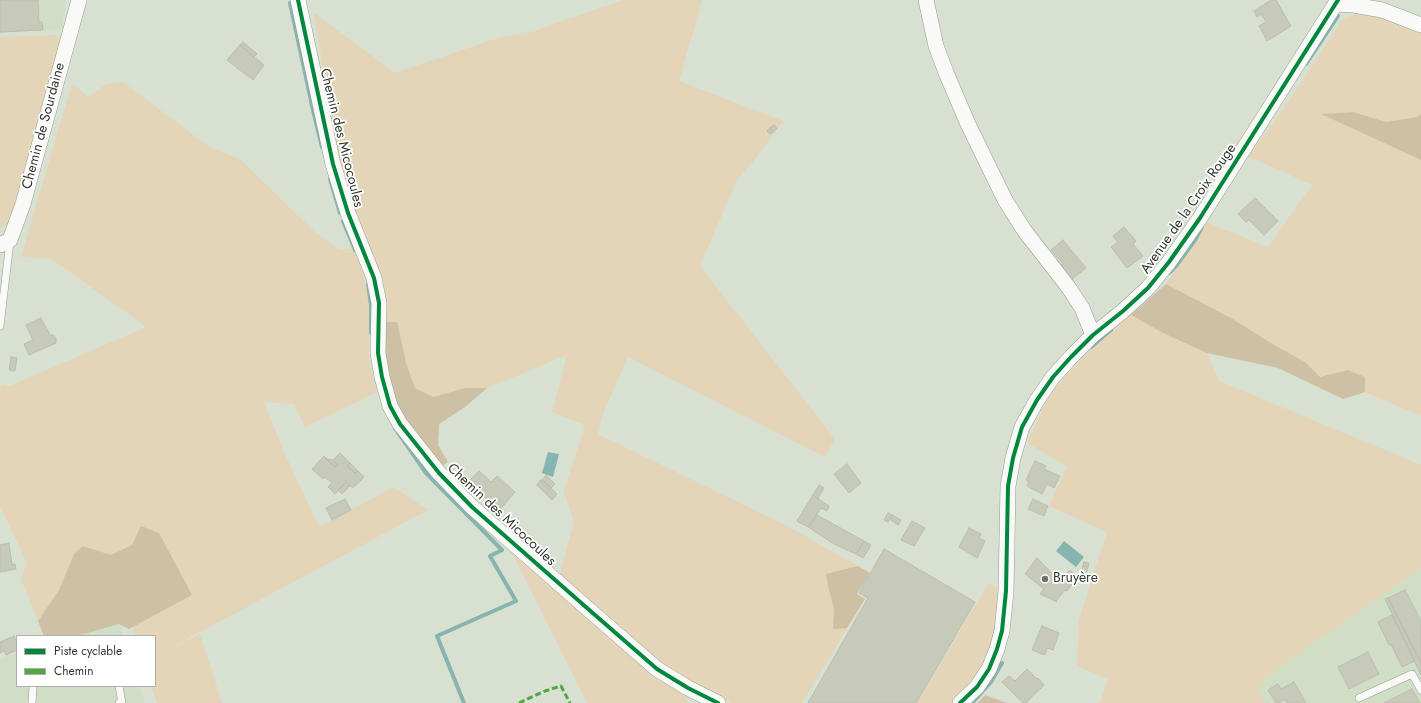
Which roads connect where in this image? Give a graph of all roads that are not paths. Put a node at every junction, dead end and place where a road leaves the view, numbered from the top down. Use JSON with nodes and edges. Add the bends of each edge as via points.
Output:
{"nodes":[{"id":1,"x":79,"y":0,"type":"edge"},
{"id":2,"x":298,"y":0,"type":"edge"},
{"id":3,"x":926,"y":0,"type":"edge"},
{"id":4,"x":1337,"y":2,"type":"edge"},
{"id":5,"x":1421,"y":25,"type":"edge"},
{"id":6,"x":5,"y":242,"type":"edge"},
{"id":7,"x":0,"y":326,"type":"edge"},
{"id":8,"x":1093,"y":335,"type":"junction"},
{"id":9,"x":33,"y":687,"type":"edge"},
{"id":10,"x":119,"y":687,"type":"edge"},
{"id":11,"x":1421,"y":690,"type":"edge"},
{"id":12,"x":1359,"y":698,"type":"dead end"},
{"id":13,"x":32,"y":703,"type":"edge"},
{"id":14,"x":119,"y":703,"type":"edge"},
{"id":15,"x":718,"y":703,"type":"edge"},
{"id":16,"x":960,"y":703,"type":"edge"}],
"edges":[{"from":1,"to":6,"type":"street","name":"Chemin de Sourdaine","via":[[23,204]]},
{"from":2,"to":15,"type":"street","name":"Chemin des Micocoules","via":[[333,164],[348,213],[374,278],[379,303],[378,353],[382,377],[390,406],[400,424],[439,473],[472,507],[645,659],[688,688]]},
{"from":3,"to":8,"type":"street","via":[[936,46],[947,75],[1005,200],[1024,230],[1069,288],[1082,308]]},
{"from":4,"to":5,"type":"street","via":[[1382,10]]},
{"from":4,"to":8,"type":"street","name":"Avenue de la Croix Rouge","via":[[1200,218],[1169,262],[1148,288]]},
{"from":6,"to":7,"type":"lane"},
{"from":8,"to":16,"type":"street","name":"Avenue de la Croix Rouge","via":[[1053,377],[1022,427],[1008,486],[1006,592],[1002,631],[989,669],[977,687]]},
{"from":9,"to":13,"type":"lane"},
{"from":10,"to":14,"type":"lane","via":[[122,703]]},
{"from":11,"to":12,"type":"lane","via":[[1412,674]]}]}
